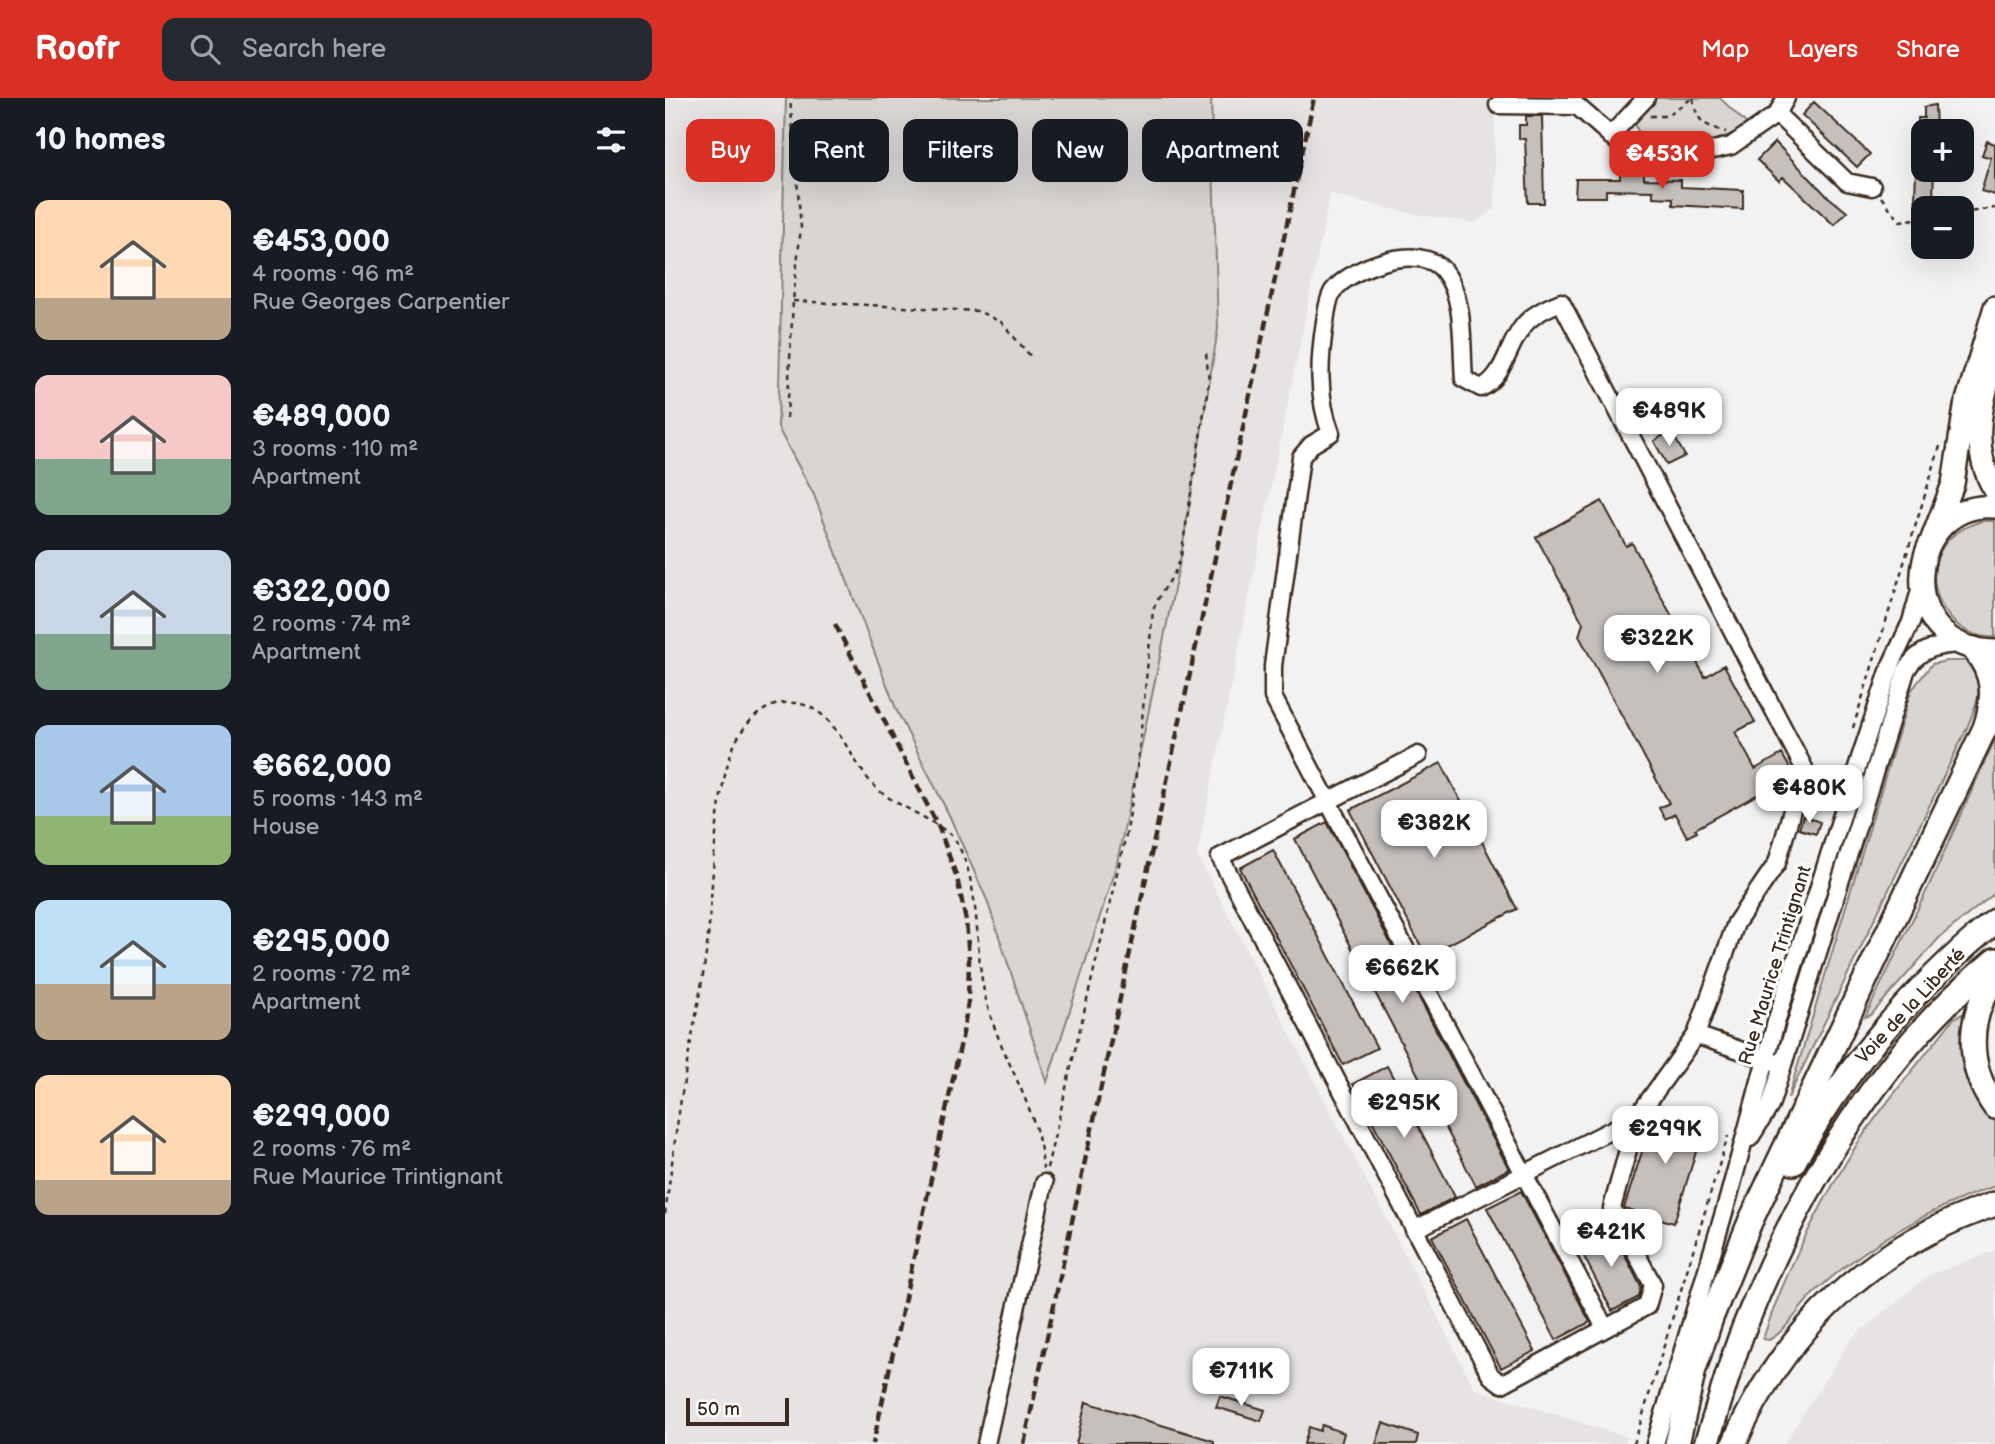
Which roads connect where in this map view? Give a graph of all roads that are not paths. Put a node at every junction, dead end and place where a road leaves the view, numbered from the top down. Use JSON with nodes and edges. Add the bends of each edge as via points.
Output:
{"nodes":[{"id":1,"x":1646,"y":98,"type":"edge"},
{"id":2,"x":1786,"y":98,"type":"edge"},
{"id":3,"x":1498,"y":105,"type":"dead end"},
{"id":4,"x":1777,"y":114,"type":"junction"},
{"id":5,"x":1610,"y":136,"type":"junction"},
{"id":6,"x":1872,"y":187,"type":"road end"},
{"id":7,"x":1995,"y":307,"type":"edge"},
{"id":8,"x":1995,"y":358,"type":"edge"},
{"id":9,"x":1995,"y":489,"type":"edge"},
{"id":10,"x":1995,"y":507,"type":"edge"},
{"id":11,"x":1932,"y":539,"type":"junction"},
{"id":12,"x":1920,"y":587,"type":"junction"},
{"id":13,"x":1977,"y":648,"type":"edge"},
{"id":14,"x":1995,"y":669,"type":"edge"},
{"id":15,"x":1418,"y":754,"type":"dead end"},
{"id":16,"x":1328,"y":800,"type":"junction"},
{"id":17,"x":1995,"y":921,"type":"edge"},
{"id":18,"x":1995,"y":960,"type":"edge"},
{"id":19,"x":1995,"y":978,"type":"edge"},
{"id":20,"x":1696,"y":1035,"type":"junction"},
{"id":21,"x":1766,"y":1059,"type":"junction"},
{"id":22,"x":1783,"y":1065,"type":"junction"},
{"id":23,"x":1995,"y":1107,"type":"edge"},
{"id":24,"x":1637,"y":1117,"type":"junction"},
{"id":25,"x":1524,"y":1174,"type":"junction"},
{"id":26,"x":1044,"y":1183,"type":"road end"},
{"id":27,"x":1728,"y":1199,"type":"junction"},
{"id":28,"x":1995,"y":1204,"type":"edge"},
{"id":29,"x":1414,"y":1230,"type":"junction"},
{"id":30,"x":1605,"y":1328,"type":"junction"},
{"id":31,"x":986,"y":1444,"type":"edge"},
{"id":32,"x":1655,"y":1444,"type":"edge"},
{"id":33,"x":1677,"y":1444,"type":"edge"},
{"id":34,"x":1706,"y":1444,"type":"edge"},
{"id":35,"x":1734,"y":1444,"type":"edge"}],
"edges":[{"from":1,"to":5,"type":"street"},
{"from":2,"to":4,"type":"street"},
{"from":3,"to":5,"type":"street","via":[[1577,106]]},
{"from":4,"to":5,"type":"street","via":[[1731,146],[1673,159]]},
{"from":4,"to":6,"type":"street","via":[[1847,182]]},
{"from":7,"to":11,"type":"main road","via":[[1965,407],[1953,484]]},
{"from":8,"to":9,"type":"main road","via":[[1979,434],[1982,463]]},
{"from":10,"to":11,"type":"main road","via":[[1968,511],[1947,522]]},
{"from":11,"to":12,"type":"main road","via":[[1922,562]]},
{"from":12,"to":13,"type":"main road","via":[[1927,611],[1942,630]]},
{"from":12,"to":21,"type":"street","name":"Rue Maurice Trintignant","via":[[1861,755]]},
{"from":13,"to":14,"type":"highway"},
{"from":13,"to":22,"type":"street","name":"Rue Maurice Trintignant","via":[[1939,645],[1927,649],[1906,671]]},
{"from":13,"to":33,"type":"highway","via":[[1993,689],[1985,728],[1750,1222],[1703,1343]]},
{"from":15,"to":16,"type":"street"},
{"from":16,"to":20,"type":"street","via":[[1273,697],[1273,666],[1301,457],[1331,433],[1320,380],[1321,348],[1333,292],[1356,274],[1393,258],[1421,256],[1443,269],[1457,299],[1464,379],[1481,388],[1492,383],[1523,326],[1561,302],[1804,768],[1777,863],[1736,923]]},
{"from":16,"to":25,"type":"street"},
{"from":16,"to":29,"type":"street","via":[[1220,857]]},
{"from":17,"to":33,"type":"highway","name":"Voie de la Liberté","via":[[1933,975],[1874,1040],[1810,1131],[1747,1255]]},
{"from":18,"to":34,"type":"highway","name":"Voie de la Liberté","via":[[1946,1004],[1862,1103],[1825,1159],[1743,1330]]},
{"from":19,"to":23,"type":"highway","via":[[1976,1015],[1972,1049]]},
{"from":20,"to":21,"type":"street"},
{"from":20,"to":24,"type":"street"},
{"from":21,"to":22,"type":"street"},
{"from":21,"to":27,"type":"street","name":"Rue Maurice Trintignant"},
{"from":22,"to":27,"type":"street","name":"Rue Maurice Trintignant","via":[[1770,1106],[1750,1138]]},
{"from":24,"to":25,"type":"street"},
{"from":24,"to":30,"type":"street","via":[[1612,1208],[1653,1285],[1647,1306]]},
{"from":25,"to":29,"type":"street"},
{"from":25,"to":30,"type":"street"},
{"from":26,"to":31,"type":"street"},
{"from":27,"to":32,"type":"street","name":"Rue Maurice Trintignant"},
{"from":28,"to":35,"type":"highway","via":[[1926,1233],[1847,1285],[1776,1366]]},
{"from":29,"to":30,"type":"street","via":[[1491,1376],[1502,1384]]}]}
